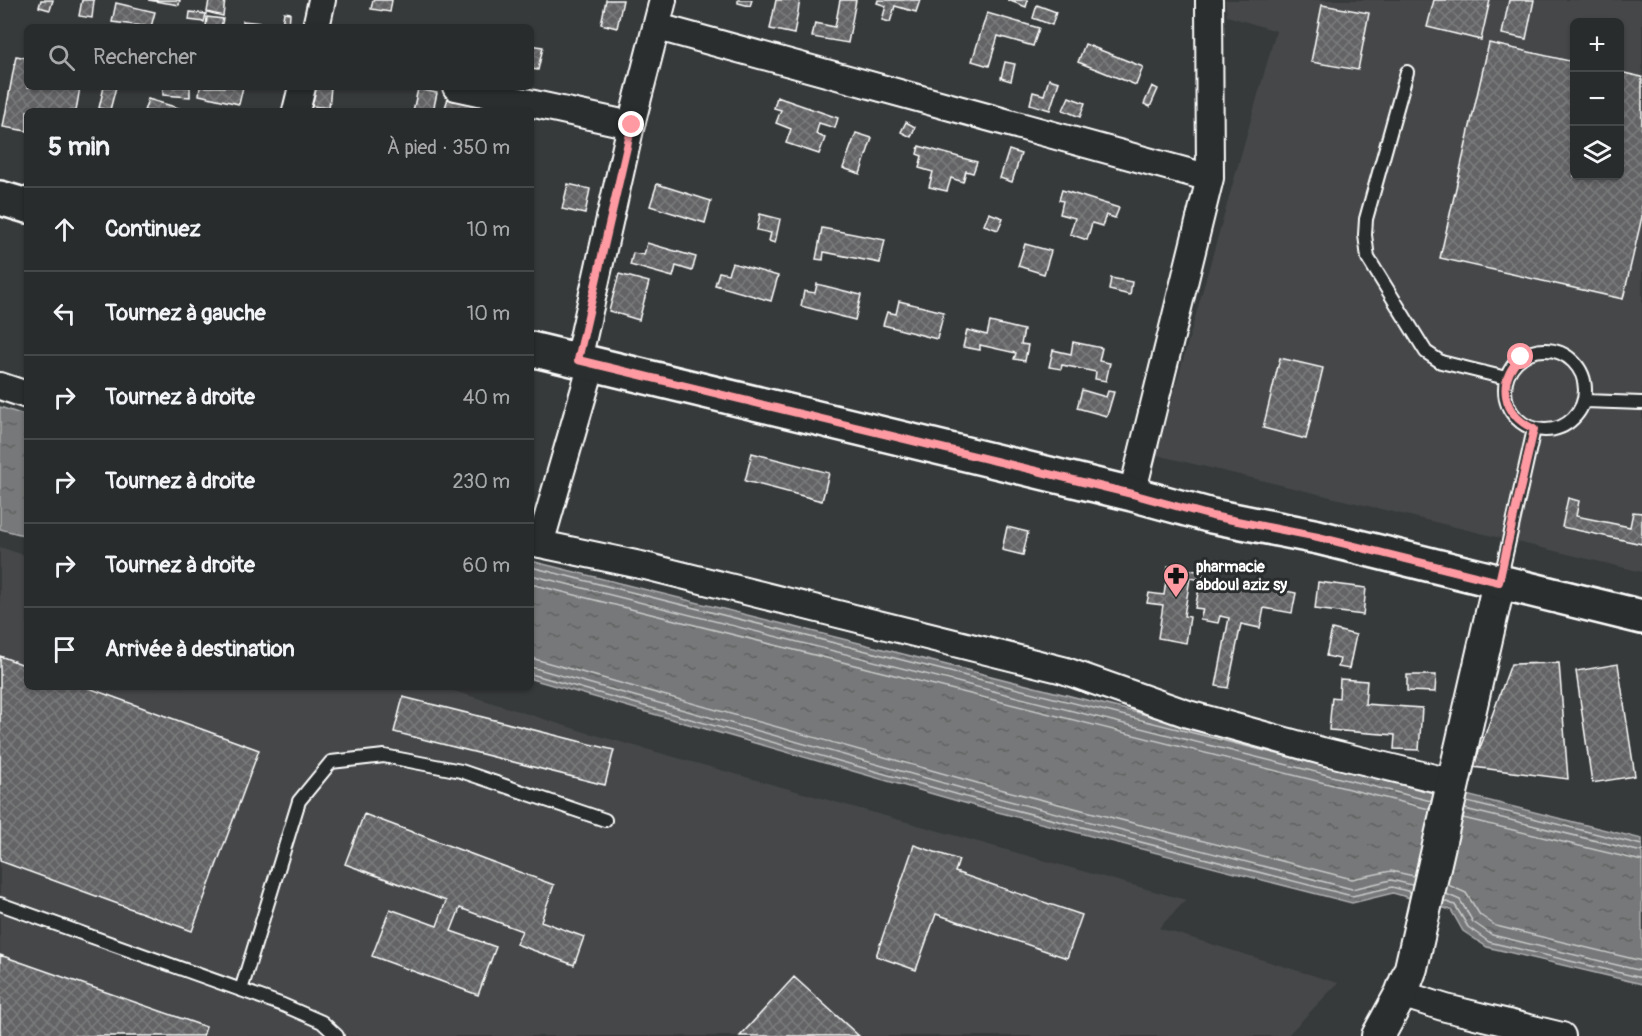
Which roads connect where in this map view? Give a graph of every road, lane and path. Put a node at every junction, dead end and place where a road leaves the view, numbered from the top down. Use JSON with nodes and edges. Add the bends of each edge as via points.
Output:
{"nodes":[{"id":1,"x":322,"y":0,"type":"edge"},
{"id":2,"x":663,"y":0,"type":"edge"},
{"id":3,"x":1209,"y":0,"type":"edge"},
{"id":4,"x":317,"y":24,"type":"edge"},
{"id":5,"x":658,"y":27,"type":"junction"},
{"id":6,"x":1407,"y":72,"type":"dead end"},
{"id":7,"x":301,"y":90,"type":"edge"},
{"id":8,"x":470,"y":90,"type":"edge"},
{"id":9,"x":297,"y":108,"type":"edge"},
{"id":10,"x":632,"y":125,"type":"junction"},
{"id":11,"x":1210,"y":178,"type":"junction"},
{"id":12,"x":0,"y":198,"type":"edge"},
{"id":13,"x":24,"y":205,"type":"edge"},
{"id":14,"x":534,"y":350,"type":"edge"},
{"id":15,"x":585,"y":362,"type":"junction"},
{"id":16,"x":1506,"y":378,"type":"junction"},
{"id":17,"x":0,"y":387,"type":"edge"},
{"id":18,"x":24,"y":394,"type":"edge"},
{"id":19,"x":1584,"y":400,"type":"junction"},
{"id":20,"x":1642,"y":403,"type":"edge"},
{"id":21,"x":1534,"y":429,"type":"junction"},
{"id":22,"x":1132,"y":494,"type":"junction"},
{"id":23,"x":536,"y":543,"type":"edge"},
{"id":24,"x":1499,"y":582,"type":"junction"},
{"id":25,"x":1642,"y":617,"type":"edge"},
{"id":26,"x":1455,"y":783,"type":"junction"},
{"id":27,"x":605,"y":819,"type":"dead end"},
{"id":28,"x":0,"y":904,"type":"edge"},
{"id":29,"x":241,"y":990,"type":"junction"},
{"id":30,"x":1401,"y":994,"type":"junction"},
{"id":31,"x":337,"y":1036,"type":"edge"},
{"id":32,"x":1378,"y":1036,"type":"edge"},
{"id":33,"x":1562,"y":1036,"type":"edge"}],
"edges":[{"from":1,"to":4,"type":"street"},
{"from":2,"to":5,"type":"street"},
{"from":3,"to":11,"type":"street"},
{"from":5,"to":10,"type":"street"},
{"from":5,"to":11,"type":"street"},
{"from":6,"to":16,"type":"lane","via":[[1366,219],[1368,258],[1426,352],[1440,362]]},
{"from":7,"to":9,"type":"street"},
{"from":8,"to":10,"type":"street"},
{"from":10,"to":15,"type":"street"},
{"from":11,"to":22,"type":"street"},
{"from":12,"to":13,"type":"main road"},
{"from":14,"to":15,"type":"main road"},
{"from":15,"to":22,"type":"main road"},
{"from":15,"to":23,"type":"street"},
{"from":16,"to":19,"type":"lane","via":[[1517,361],[1533,351],[1559,351],[1580,369],[1585,381]]},
{"from":16,"to":21,"type":"lane","via":[[1504,390],[1513,415]]},
{"from":17,"to":18,"type":"street"},
{"from":19,"to":20,"type":"lane"},
{"from":19,"to":21,"type":"lane","via":[[1573,420],[1561,427]]},
{"from":21,"to":24,"type":"lane"},
{"from":22,"to":24,"type":"main road"},
{"from":23,"to":26,"type":"street","via":[[645,566],[1064,670],[1188,714]]},
{"from":24,"to":25,"type":"main road"},
{"from":24,"to":26,"type":"street"},
{"from":26,"to":30,"type":"street","via":[[1411,968]]},
{"from":27,"to":29,"type":"lane","via":[[461,771],[384,756],[331,762],[299,801]]},
{"from":28,"to":29,"type":"lane"},
{"from":29,"to":31,"type":"lane","via":[[322,1022]]},
{"from":30,"to":32,"type":"street"},
{"from":30,"to":33,"type":"street"}]}
